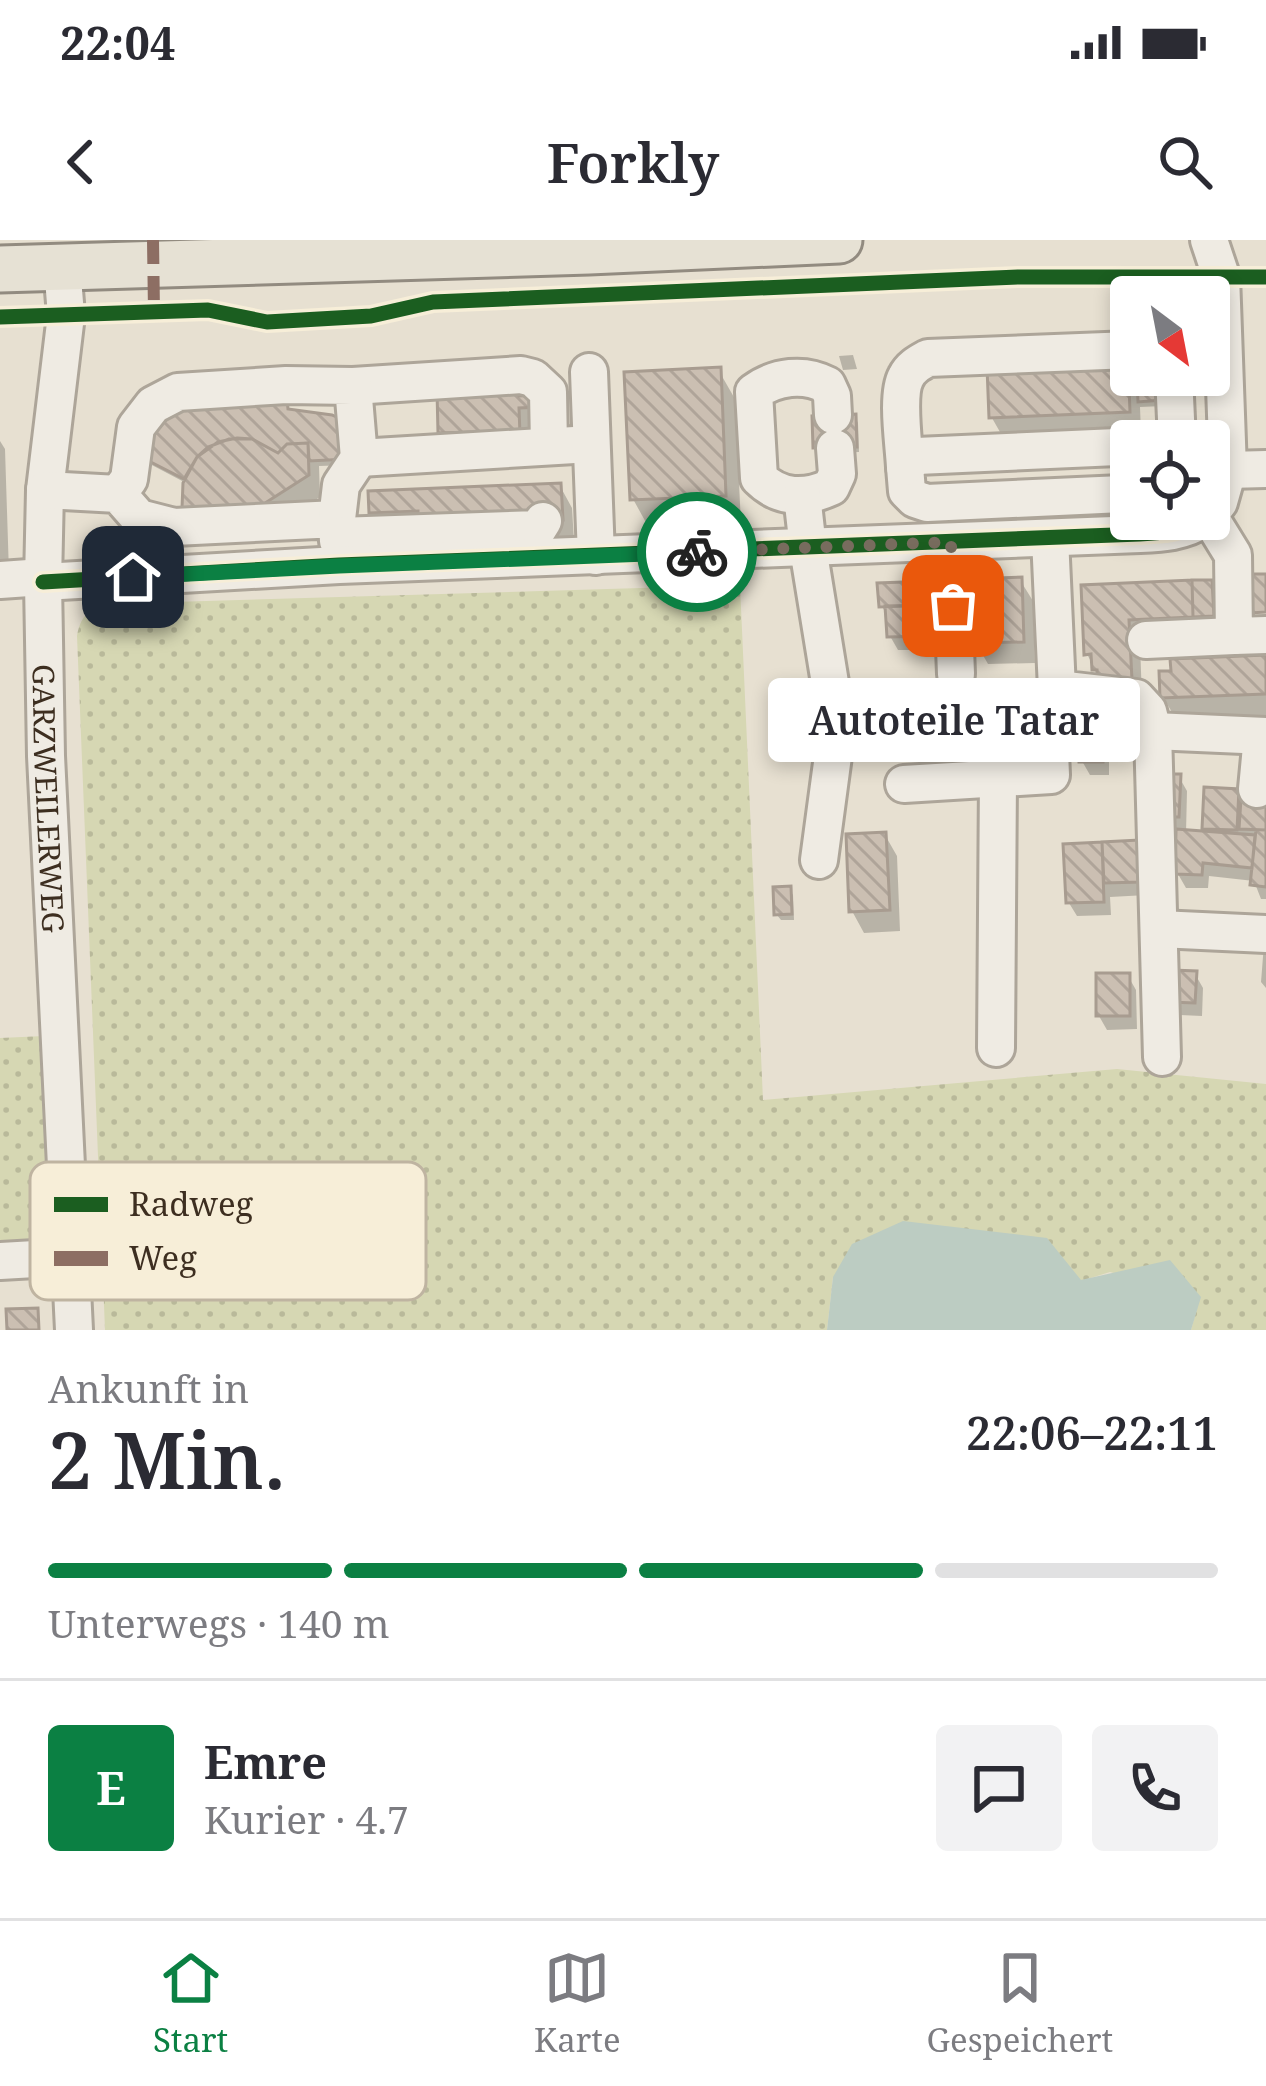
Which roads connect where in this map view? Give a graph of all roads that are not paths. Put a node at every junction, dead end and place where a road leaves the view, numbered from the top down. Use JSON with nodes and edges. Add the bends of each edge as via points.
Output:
{"nodes":[{"id":1,"x":839,"y":240,"type":"edge"},
{"id":2,"x":1209,"y":240,"type":"edge"},
{"id":3,"x":285,"y":250,"type":"edge"},
{"id":4,"x":74,"y":257,"type":"edge"},
{"id":5,"x":0,"y":269,"type":"edge"},
{"id":6,"x":1110,"y":351,"type":"edge"},
{"id":7,"x":589,"y":372,"type":"dead end"},
{"id":8,"x":353,"y":386,"type":"junction"},
{"id":9,"x":1226,"y":420,"type":"edge"},
{"id":10,"x":591,"y":444,"type":"junction"},
{"id":11,"x":549,"y":446,"type":"junction"},
{"id":12,"x":1110,"y":447,"type":"edge"},
{"id":13,"x":359,"y":458,"type":"junction"},
{"id":14,"x":905,"y":467,"type":"junction"},
{"id":15,"x":1266,"y":469,"type":"edge"},
{"id":16,"x":1230,"y":470,"type":"edge"},
{"id":17,"x":45,"y":490,"type":"junction"},
{"id":18,"x":1110,"y":493,"type":"edge"},
{"id":19,"x":118,"y":494,"type":"junction"},
{"id":20,"x":802,"y":495,"type":"junction"},
{"id":21,"x":418,"y":517,"type":"dead end"},
{"id":22,"x":543,"y":521,"type":"dead end"},
{"id":23,"x":338,"y":536,"type":"junction"},
{"id":24,"x":1110,"y":536,"type":"edge"},
{"id":25,"x":1050,"y":538,"type":"junction"},
{"id":26,"x":1223,"y":540,"type":"edge"},
{"id":27,"x":951,"y":542,"type":"junction"},
{"id":28,"x":808,"y":548,"type":"junction"},
{"id":29,"x":596,"y":556,"type":"junction"},
{"id":30,"x":44,"y":579,"type":"junction"},
{"id":31,"x":0,"y":580,"type":"edge"},
{"id":32,"x":1250,"y":635,"type":"edge"},
{"id":33,"x":1145,"y":640,"type":"dead end"},
{"id":34,"x":956,"y":674,"type":"dead end"},
{"id":35,"x":1057,"y":689,"type":"junction"},
{"id":36,"x":1153,"y":731,"type":"junction"},
{"id":37,"x":1264,"y":736,"type":"edge"},
{"id":38,"x":998,"y":778,"type":"junction"},
{"id":39,"x":904,"y":784,"type":"dead end"},
{"id":40,"x":1257,"y":789,"type":"dead end"},
{"id":41,"x":819,"y":860,"type":"dead end"},
{"id":42,"x":1159,"y":929,"type":"junction"},
{"id":43,"x":1266,"y":934,"type":"edge"},
{"id":44,"x":996,"y":1048,"type":"dead end"},
{"id":45,"x":1162,"y":1057,"type":"dead end"},
{"id":46,"x":65,"y":1162,"type":"edge"},
{"id":47,"x":30,"y":1259,"type":"edge"},
{"id":48,"x":0,"y":1261,"type":"edge"},
{"id":49,"x":72,"y":1300,"type":"edge"},
{"id":50,"x":74,"y":1330,"type":"edge"}],
"edges":[{"from":1,"to":3,"type":"main road"},
{"from":2,"to":9,"type":"street","via":[[1221,276]]},
{"from":3,"to":4,"type":"main road"},
{"from":4,"to":5,"type":"main road"},
{"from":4,"to":17,"type":"street","name":"GARZWEILERWEG"},
{"from":6,"to":14,"type":"street","via":[[916,364],[902,388]]},
{"from":7,"to":10,"type":"street"},
{"from":8,"to":11,"type":"street","via":[[533,378],[548,392]]},
{"from":8,"to":13,"type":"street"},
{"from":8,"to":19,"type":"street","via":[[178,392],[153,405],[136,427]]},
{"from":10,"to":11,"type":"street"},
{"from":10,"to":29,"type":"street"},
{"from":11,"to":13,"type":"street"},
{"from":12,"to":14,"type":"street","via":[[917,456]]},
{"from":13,"to":23,"type":"street","via":[[341,484]]},
{"from":14,"to":18,"type":"street","via":[[907,491],[927,503]]},
{"from":15,"to":16,"type":"street"},
{"from":17,"to":19,"type":"street"},
{"from":17,"to":30,"type":"street","name":"GARZWEILERWEG"},
{"from":19,"to":23,"type":"street","via":[[139,518],[174,526]]},
{"from":20,"to":20,"type":"street","via":[[770,489],[759,478],[754,392],[810,376],[832,396],[837,474],[831,488]]},
{"from":20,"to":28,"type":"street"},
{"from":21,"to":23,"type":"street"},
{"from":22,"to":23,"type":"street","via":[[538,529]]},
{"from":23,"to":29,"type":"street"},
{"from":23,"to":30,"type":"street"},
{"from":24,"to":25,"type":"street"},
{"from":25,"to":27,"type":"street"},
{"from":25,"to":35,"type":"street"},
{"from":26,"to":32,"type":"street"},
{"from":27,"to":28,"type":"street"},
{"from":27,"to":34,"type":"street"},
{"from":28,"to":29,"type":"street"},
{"from":28,"to":41,"type":"street","via":[[837,726]]},
{"from":30,"to":31,"type":"street"},
{"from":30,"to":46,"type":"street","name":"GARZWEILERWEG"},
{"from":32,"to":33,"type":"street"},
{"from":35,"to":36,"type":"street","via":[[1136,698]]},
{"from":35,"to":38,"type":"street","via":[[1048,707],[1051,775]]},
{"from":36,"to":37,"type":"street"},
{"from":36,"to":42,"type":"street"},
{"from":37,"to":40,"type":"street"},
{"from":38,"to":39,"type":"street"},
{"from":38,"to":44,"type":"street"},
{"from":42,"to":43,"type":"street"},
{"from":42,"to":45,"type":"street"},
{"from":47,"to":48,"type":"street"},
{"from":49,"to":50,"type":"street","name":"GARZWEILERWEG"}]}
